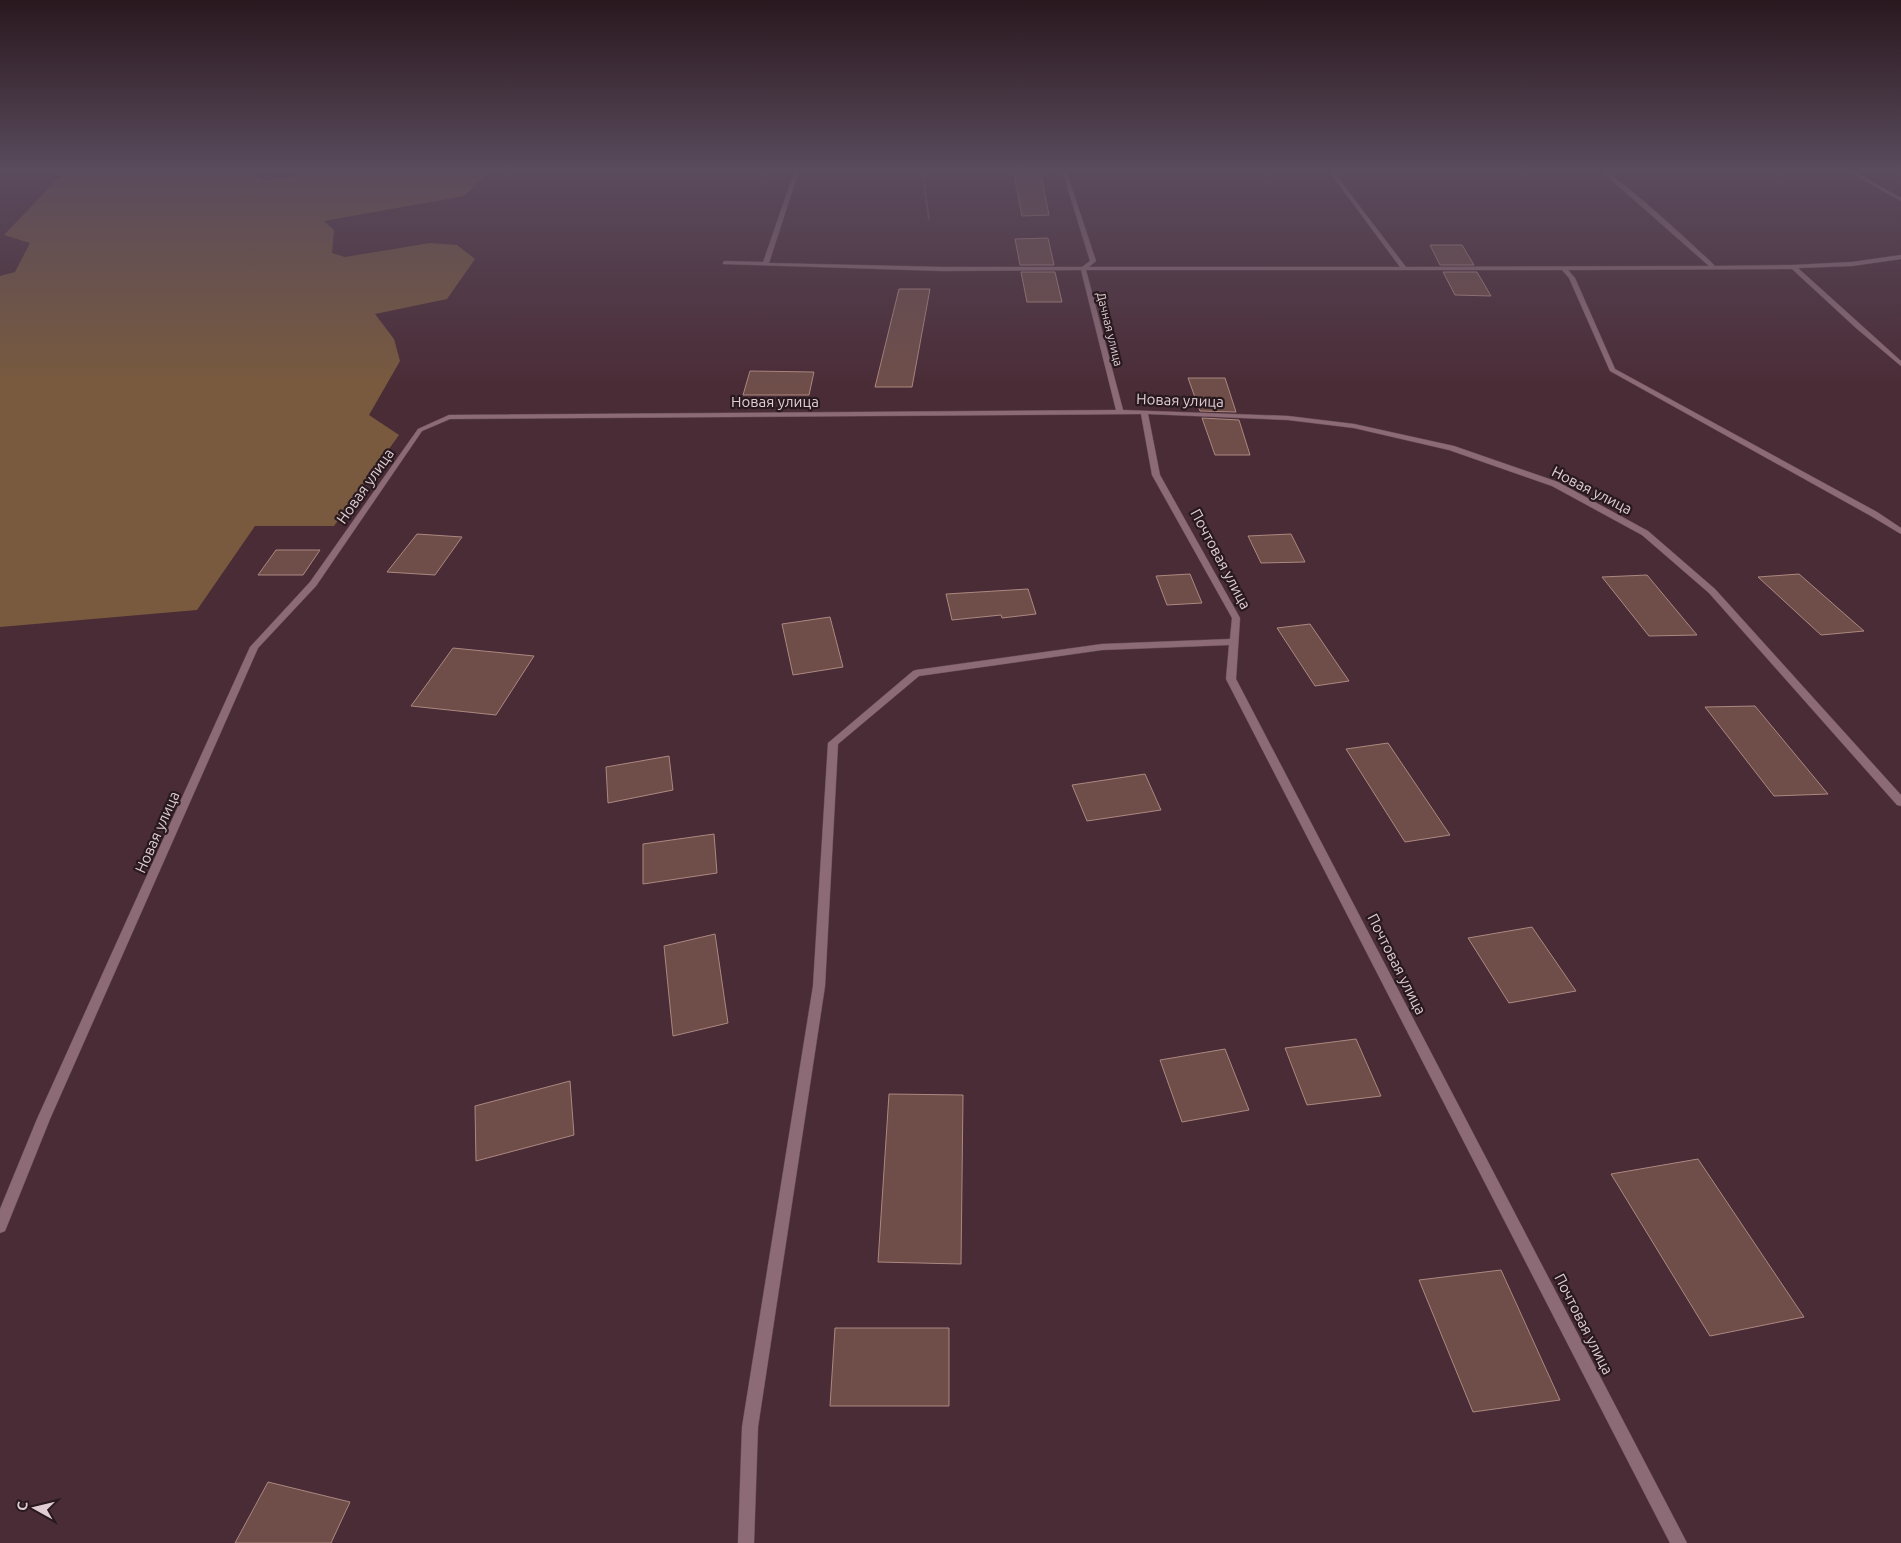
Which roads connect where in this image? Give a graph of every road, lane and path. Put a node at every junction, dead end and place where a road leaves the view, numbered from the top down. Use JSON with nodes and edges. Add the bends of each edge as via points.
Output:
{"nodes":[{"id":1,"x":773,"y":242,"type":"edge"},
{"id":2,"x":1087,"y":242,"type":"edge"},
{"id":3,"x":1385,"y":242,"type":"edge"},
{"id":4,"x":1685,"y":242,"type":"edge"},
{"id":5,"x":1901,"y":257,"type":"edge"},
{"id":6,"x":725,"y":262,"type":"dead end"},
{"id":7,"x":765,"y":265,"type":"junction"},
{"id":8,"x":1712,"y":266,"type":"junction"},
{"id":9,"x":1793,"y":267,"type":"junction"},
{"id":10,"x":1564,"y":268,"type":"junction"},
{"id":11,"x":1083,"y":269,"type":"junction"},
{"id":12,"x":1405,"y":269,"type":"junction"},
{"id":13,"x":1901,"y":364,"type":"edge"},
{"id":14,"x":1120,"y":412,"type":"junction"},
{"id":15,"x":1144,"y":412,"type":"junction"},
{"id":16,"x":1901,"y":532,"type":"edge"},
{"id":17,"x":1235,"y":642,"type":"junction"},
{"id":18,"x":1901,"y":802,"type":"edge"},
{"id":19,"x":0,"y":1226,"type":"edge"},
{"id":20,"x":746,"y":1543,"type":"edge"},
{"id":21,"x":1679,"y":1543,"type":"edge"}],
"edges":[{"from":1,"to":7,"type":"street"},
{"from":2,"to":11,"type":"street","via":[[1093,261]]},
{"from":3,"to":12,"type":"street"},
{"from":4,"to":8,"type":"street"},
{"from":5,"to":9,"type":"street"},
{"from":6,"to":7,"type":"street"},
{"from":7,"to":11,"type":"street"},
{"from":8,"to":9,"type":"street"},
{"from":8,"to":10,"type":"street"},
{"from":9,"to":13,"type":"street"},
{"from":10,"to":12,"type":"street"},
{"from":10,"to":16,"type":"street","via":[[1575,284],[1612,370]]},
{"from":11,"to":12,"type":"street"},
{"from":11,"to":14,"type":"street","name":"Дачная улица"},
{"from":14,"to":15,"type":"street"},
{"from":14,"to":19,"type":"street","name":"Новая улица","via":[[449,417],[420,430],[313,584],[254,647],[48,1110]]},
{"from":15,"to":17,"type":"street","name":"Почтовая улица","via":[[1156,476],[1236,618]]},
{"from":15,"to":18,"type":"street","name":"Новая улица","via":[[1288,418],[1354,426],[1451,448],[1555,484],[1645,533],[1712,591]]},
{"from":17,"to":20,"type":"street","via":[[1102,646],[916,673],[833,743],[819,986],[750,1427]]},
{"from":17,"to":21,"type":"street","name":"Почтовая улица","via":[[1231,679]]}]}
